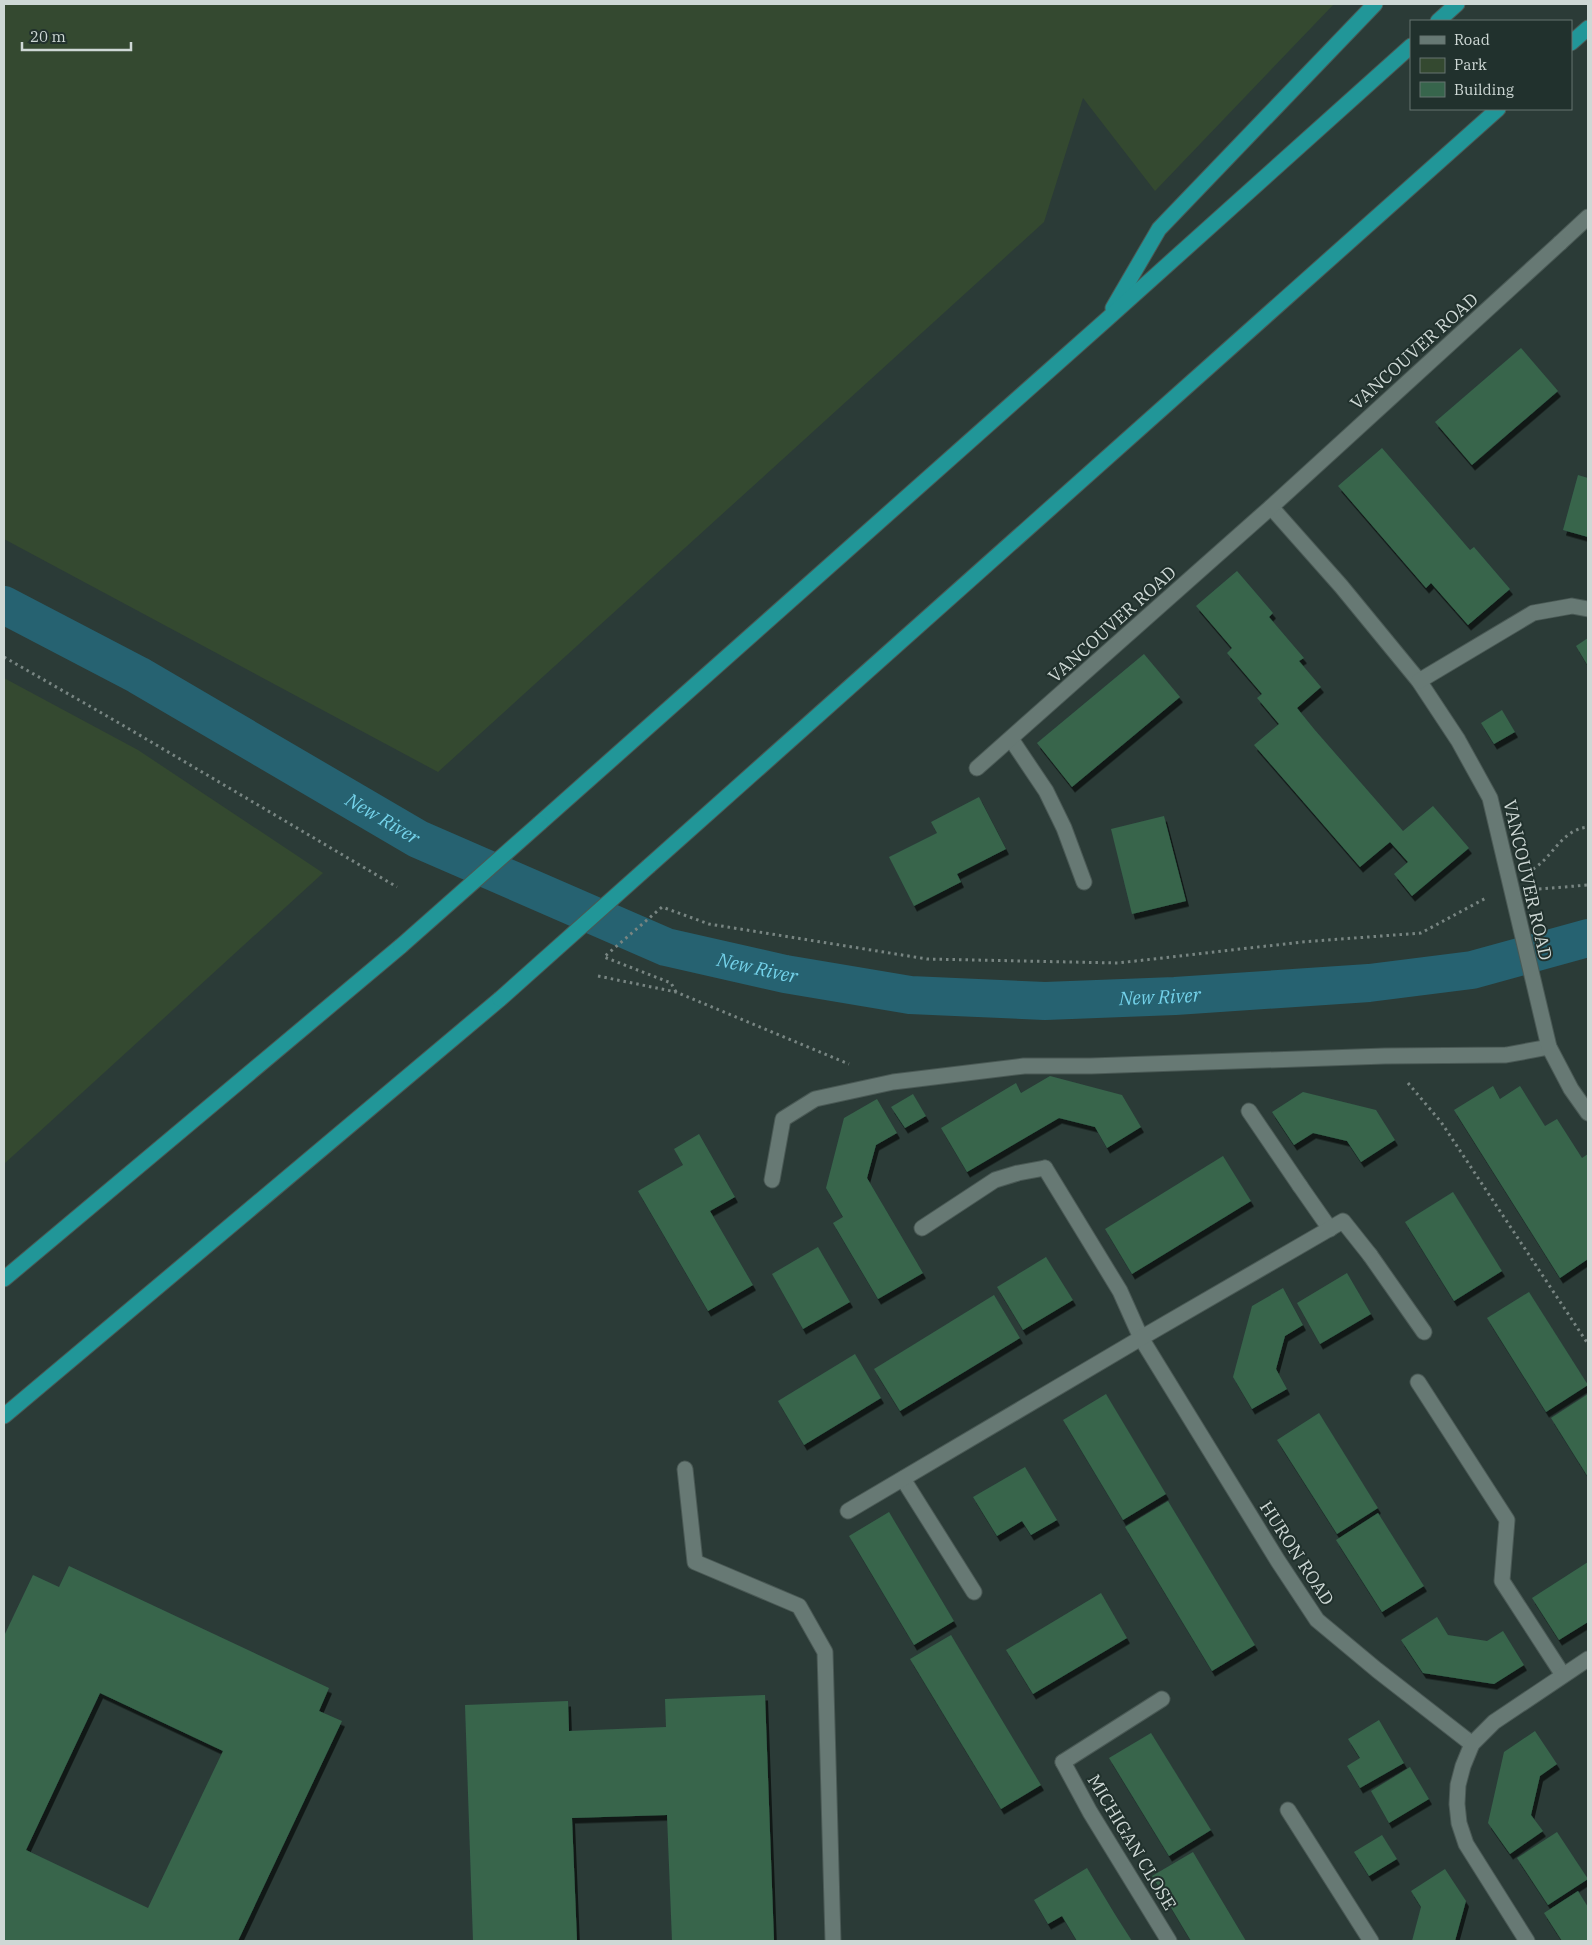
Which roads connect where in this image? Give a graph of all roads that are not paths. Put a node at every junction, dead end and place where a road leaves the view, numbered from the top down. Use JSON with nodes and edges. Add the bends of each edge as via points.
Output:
{"nodes":[{"id":1,"x":1375,"y":4,"type":"edge"},
{"id":2,"x":1457,"y":4,"type":"edge"},
{"id":3,"x":1439,"y":20,"type":"edge"},
{"id":4,"x":1588,"y":28,"type":"edge"},
{"id":5,"x":1572,"y":42,"type":"edge"},
{"id":6,"x":1410,"y":47,"type":"edge"},
{"id":7,"x":1497,"y":110,"type":"edge"},
{"id":8,"x":1588,"y":217,"type":"edge"},
{"id":9,"x":1106,"y":320,"type":"junction"},
{"id":10,"x":1271,"y":507,"type":"junction"},
{"id":11,"x":1588,"y":609,"type":"edge"},
{"id":12,"x":1419,"y":681,"type":"junction"},
{"id":13,"x":1011,"y":739,"type":"junction"},
{"id":14,"x":977,"y":768,"type":"dead end"},
{"id":15,"x":1084,"y":882,"type":"dead end"},
{"id":16,"x":1549,"y":1047,"type":"junction"},
{"id":17,"x":1249,"y":1111,"type":"dead end"},
{"id":18,"x":1588,"y":1113,"type":"edge"},
{"id":19,"x":772,"y":1180,"type":"dead end"},
{"id":20,"x":1337,"y":1225,"type":"junction"},
{"id":21,"x":922,"y":1228,"type":"dead end"},
{"id":22,"x":4,"y":1279,"type":"edge"},
{"id":23,"x":1424,"y":1332,"type":"dead end"},
{"id":24,"x":1141,"y":1338,"type":"junction"},
{"id":25,"x":1418,"y":1382,"type":"dead end"},
{"id":26,"x":4,"y":1416,"type":"edge"},
{"id":27,"x":685,"y":1470,"type":"dead end"},
{"id":28,"x":903,"y":1478,"type":"junction"},
{"id":29,"x":848,"y":1511,"type":"dead end"},
{"id":30,"x":974,"y":1592,"type":"dead end"},
{"id":31,"x":1588,"y":1659,"type":"edge"},
{"id":32,"x":1563,"y":1675,"type":"junction"},
{"id":33,"x":1162,"y":1699,"type":"dead end"},
{"id":34,"x":1472,"y":1744,"type":"junction"},
{"id":35,"x":1288,"y":1810,"type":"dead end"},
{"id":36,"x":833,"y":1941,"type":"edge"},
{"id":37,"x":1169,"y":1941,"type":"edge"},
{"id":38,"x":1371,"y":1941,"type":"edge"},
{"id":39,"x":1527,"y":1941,"type":"edge"}],
"edges":[{"from":1,"to":9,"type":"highway","via":[[1159,229]]},
{"from":2,"to":3,"type":"highway"},
{"from":4,"to":5,"type":"highway"},
{"from":6,"to":9,"type":"highway"},
{"from":7,"to":26,"type":"highway","bridge":true,"via":[[500,999]]},
{"from":8,"to":10,"type":"street","name":"VANCOUVER ROAD"},
{"from":9,"to":22,"type":"highway","bridge":true,"via":[[401,946]]},
{"from":10,"to":12,"type":"street","name":"VANCOUVER ROAD"},
{"from":10,"to":13,"type":"street","name":"VANCOUVER ROAD"},
{"from":11,"to":12,"type":"street","via":[[1572,606],[1533,613]]},
{"from":12,"to":16,"type":"street","name":"VANCOUVER ROAD","via":[[1458,740],[1490,798]]},
{"from":13,"to":14,"type":"street","name":"VANCOUVER ROAD"},
{"from":13,"to":15,"type":"street","via":[[1046,791]]},
{"from":16,"to":18,"type":"street","name":"VANCOUVER ROAD"},
{"from":16,"to":19,"type":"street","via":[[1506,1055],[1024,1066],[893,1082],[815,1099],[783,1119]]},
{"from":17,"to":20,"type":"street","via":[[1300,1186]]},
{"from":20,"to":23,"type":"street","via":[[1370,1255]]},
{"from":20,"to":24,"type":"street"},
{"from":21,"to":24,"type":"street","name":"HURON ROAD","via":[[995,1180],[1044,1168],[1120,1291]]},
{"from":24,"to":28,"type":"street"},
{"from":24,"to":34,"type":"street","name":"HURON ROAD","via":[[1317,1620]]},
{"from":25,"to":32,"type":"street","via":[[1507,1520],[1502,1581]]},
{"from":27,"to":36,"type":"street","via":[[695,1562],[799,1606],[825,1652]]},
{"from":28,"to":29,"type":"street"},
{"from":28,"to":30,"type":"street"},
{"from":31,"to":32,"type":"street"},
{"from":32,"to":34,"type":"street","via":[[1494,1722]]},
{"from":33,"to":37,"type":"street","name":"MICHIGAN CLOSE","via":[[1063,1762]]},
{"from":34,"to":39,"type":"street","via":[[1458,1784],[1459,1823],[1466,1844]]},
{"from":35,"to":38,"type":"street"}]}
